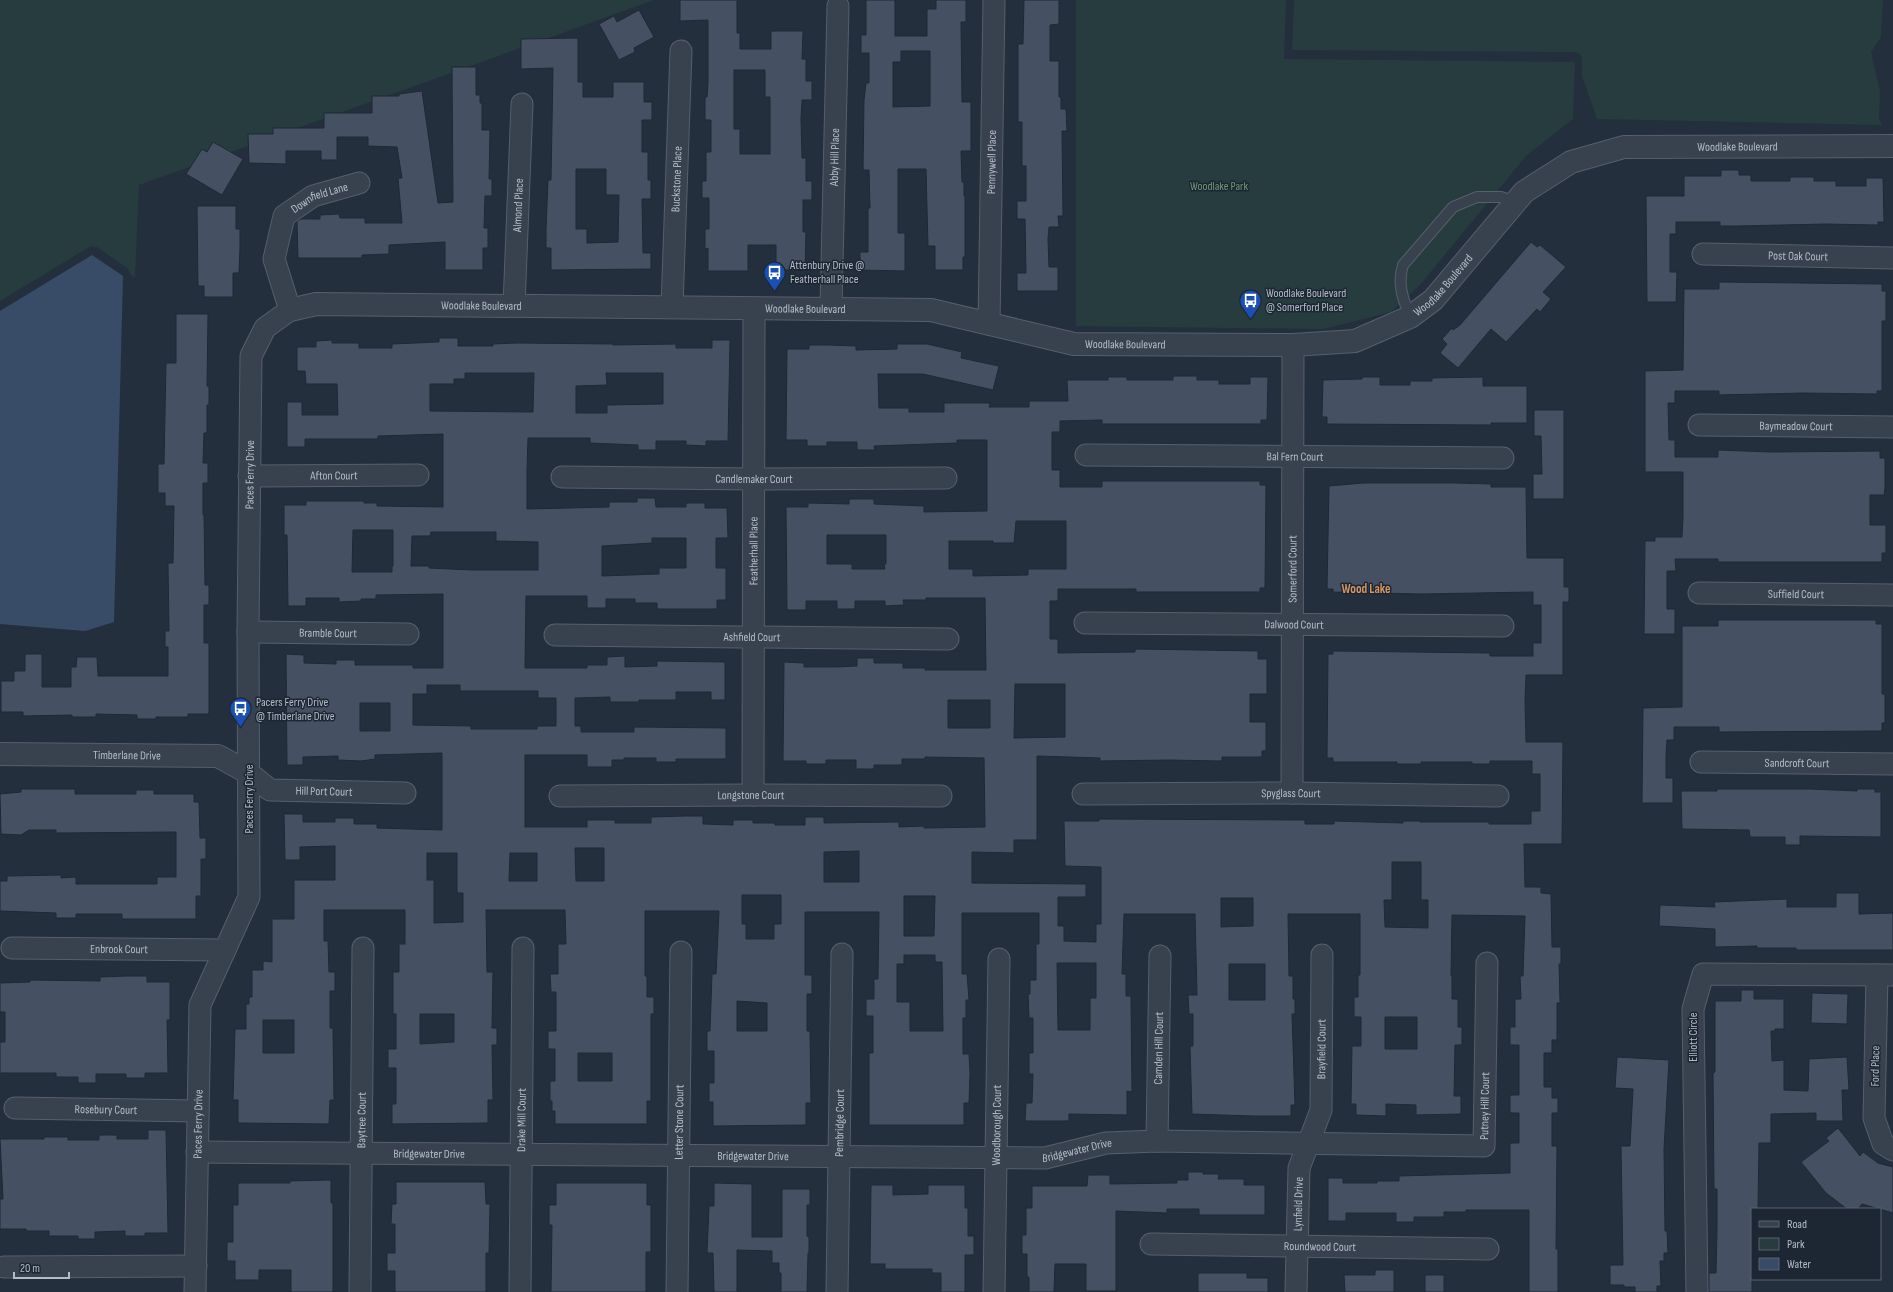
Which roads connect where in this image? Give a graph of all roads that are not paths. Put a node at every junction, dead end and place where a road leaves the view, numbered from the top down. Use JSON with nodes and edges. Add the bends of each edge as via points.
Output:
{"nodes":[{"id":1,"x":994,"y":0,"type":"edge"},
{"id":2,"x":838,"y":6,"type":"dead end"},
{"id":3,"x":680,"y":51,"type":"dead end"},
{"id":4,"x":522,"y":104,"type":"dead end"},
{"id":5,"x":1893,"y":146,"type":"edge"},
{"id":6,"x":360,"y":184,"type":"dead end"},
{"id":7,"x":1515,"y":202,"type":"junction"},
{"id":8,"x":1703,"y":254,"type":"dead end"},
{"id":9,"x":1893,"y":258,"type":"edge"},
{"id":10,"x":514,"y":306,"type":"junction"},
{"id":11,"x":672,"y":307,"type":"junction"},
{"id":12,"x":754,"y":308,"type":"junction"},
{"id":13,"x":831,"y":308,"type":"junction"},
{"id":14,"x":290,"y":310,"type":"junction"},
{"id":15,"x":1410,"y":317,"type":"junction"},
{"id":16,"x":990,"y":324,"type":"junction"},
{"id":17,"x":1293,"y":345,"type":"junction"},
{"id":18,"x":1699,"y":425,"type":"dead end"},
{"id":19,"x":1893,"y":427,"type":"edge"},
{"id":20,"x":1086,"y":455,"type":"dead end"},
{"id":21,"x":1293,"y":456,"type":"junction"},
{"id":22,"x":1503,"y":458,"type":"dead end"},
{"id":23,"x":418,"y":475,"type":"dead end"},
{"id":24,"x":249,"y":476,"type":"junction"},
{"id":25,"x":562,"y":477,"type":"dead end"},
{"id":26,"x":946,"y":478,"type":"dead end"},
{"id":27,"x":754,"y":479,"type":"junction"},
{"id":28,"x":1698,"y":593,"type":"dead end"},
{"id":29,"x":1893,"y":595,"type":"edge"},
{"id":30,"x":1085,"y":623,"type":"dead end"},
{"id":31,"x":1292,"y":624,"type":"junction"},
{"id":32,"x":1503,"y":626,"type":"dead end"},
{"id":33,"x":248,"y":632,"type":"junction"},
{"id":34,"x":408,"y":634,"type":"dead end"},
{"id":35,"x":555,"y":635,"type":"dead end"},
{"id":36,"x":753,"y":637,"type":"junction"},
{"id":37,"x":948,"y":639,"type":"dead end"},
{"id":38,"x":0,"y":754,"type":"edge"},
{"id":39,"x":1701,"y":762,"type":"dead end"},
{"id":40,"x":1893,"y":764,"type":"edge"},
{"id":41,"x":249,"y":773,"type":"junction"},
{"id":42,"x":405,"y":793,"type":"dead end"},
{"id":43,"x":1292,"y":793,"type":"junction"},
{"id":44,"x":1083,"y":794,"type":"dead end"},
{"id":45,"x":753,"y":795,"type":"junction"},
{"id":46,"x":560,"y":796,"type":"dead end"},
{"id":47,"x":941,"y":796,"type":"dead end"},
{"id":48,"x":1498,"y":796,"type":"dead end"},
{"id":49,"x":12,"y":948,"type":"dead end"},
{"id":50,"x":364,"y":948,"type":"dead end"},
{"id":51,"x":524,"y":948,"type":"dead end"},
{"id":52,"x":225,"y":950,"type":"junction"},
{"id":53,"x":681,"y":952,"type":"dead end"},
{"id":54,"x":842,"y":954,"type":"dead end"},
{"id":55,"x":1322,"y":955,"type":"dead end"},
{"id":56,"x":1160,"y":956,"type":"dead end"},
{"id":57,"x":999,"y":959,"type":"dead end"},
{"id":58,"x":1487,"y":963,"type":"dead end"},
{"id":59,"x":1885,"y":975,"type":"edge"},
{"id":60,"x":15,"y":1108,"type":"dead end"},
{"id":61,"x":198,"y":1111,"type":"junction"},
{"id":62,"x":1157,"y":1141,"type":"junction"},
{"id":63,"x":1308,"y":1142,"type":"junction"},
{"id":64,"x":1893,"y":1150,"type":"edge"},
{"id":65,"x":197,"y":1152,"type":"junction"},
{"id":66,"x":361,"y":1152,"type":"junction"},
{"id":67,"x":521,"y":1154,"type":"junction"},
{"id":68,"x":679,"y":1155,"type":"junction"},
{"id":69,"x":839,"y":1156,"type":"junction"},
{"id":70,"x":995,"y":1158,"type":"junction"},
{"id":71,"x":1151,"y":1244,"type":"dead end"},
{"id":72,"x":1297,"y":1246,"type":"junction"},
{"id":73,"x":1488,"y":1249,"type":"dead end"},
{"id":74,"x":4,"y":1266,"type":"dead end"},
{"id":75,"x":196,"y":1266,"type":"junction"},
{"id":76,"x":196,"y":1292,"type":"edge"},
{"id":77,"x":360,"y":1292,"type":"edge"},
{"id":78,"x":520,"y":1292,"type":"edge"},
{"id":79,"x":677,"y":1292,"type":"edge"},
{"id":80,"x":836,"y":1292,"type":"edge"},
{"id":81,"x":994,"y":1292,"type":"edge"},
{"id":82,"x":1296,"y":1292,"type":"edge"},
{"id":83,"x":1697,"y":1292,"type":"edge"}],
"edges":[{"from":1,"to":16,"type":"street","name":"Pennywell Place"},
{"from":2,"to":13,"type":"street","name":"Abby Hill Place"},
{"from":3,"to":11,"type":"street","name":"Buckstone Place"},
{"from":4,"to":10,"type":"street","name":"Almond Place"},
{"from":5,"to":7,"type":"street","name":"Woodlake Boulevard","via":[[1624,147],[1571,162],[1524,192]]},
{"from":6,"to":14,"type":"street","name":"Downfield Lane","via":[[313,196],[284,216],[274,259]]},
{"from":7,"to":15,"type":"street","name":"Woodlake Boulevard","via":[[1433,300]]},
{"from":7,"to":15,"type":"lane","via":[[1501,197],[1477,197],[1453,207],[1403,265],[1400,290]]},
{"from":8,"to":9,"type":"street","name":"Post Oak Court"},
{"from":10,"to":11,"type":"street","name":"Woodlake Boulevard"},
{"from":10,"to":14,"type":"street","name":"Woodlake Boulevard","via":[[316,304]]},
{"from":11,"to":12,"type":"street","name":"Woodlake Boulevard"},
{"from":12,"to":13,"type":"street","name":"Woodlake Boulevard"},
{"from":12,"to":27,"type":"street","name":"Featherhall Place"},
{"from":13,"to":16,"type":"street","name":"Woodlake Boulevard","via":[[931,310]]},
{"from":14,"to":24,"type":"street","name":"Paces Ferry Drive","via":[[265,328],[251,356]]},
{"from":15,"to":17,"type":"street","name":"Woodlake Boulevard","via":[[1355,341]]},
{"from":16,"to":17,"type":"street","name":"Woodlake Boulevard","via":[[1074,344]]},
{"from":17,"to":21,"type":"street","name":"Somerford Court"},
{"from":18,"to":19,"type":"street","name":"Baymeadow Court"},
{"from":20,"to":21,"type":"street","name":"Bal Fern Court"},
{"from":21,"to":22,"type":"street","name":"Bal Fern Court"},
{"from":21,"to":31,"type":"street","name":"Somerford Court"},
{"from":23,"to":24,"type":"street","name":"Afton Court"},
{"from":24,"to":33,"type":"street","name":"Paces Ferry Drive"},
{"from":25,"to":27,"type":"street","name":"Candlemaker Court"},
{"from":26,"to":27,"type":"street","name":"Candlemaker Court"},
{"from":27,"to":36,"type":"street","name":"Featherhall Place"},
{"from":28,"to":29,"type":"street","name":"Suffield Court"},
{"from":30,"to":31,"type":"street","name":"Dalwood Court"},
{"from":31,"to":32,"type":"street","name":"Dalwood Court"},
{"from":31,"to":43,"type":"street","name":"Somerford Court"},
{"from":33,"to":34,"type":"street","name":"Bramble Court"},
{"from":33,"to":41,"type":"street","name":"Paces Ferry Drive"},
{"from":35,"to":36,"type":"street","name":"Ashfield Court"},
{"from":36,"to":37,"type":"street","name":"Ashfield Court"},
{"from":36,"to":45,"type":"street","name":"Featherhall Place"},
{"from":38,"to":41,"type":"street","name":"Timberlane Drive","via":[[218,756]]},
{"from":39,"to":40,"type":"street","name":"Sandcroft Court"},
{"from":41,"to":42,"type":"street","name":"Hill Port Court","via":[[270,790]]},
{"from":41,"to":52,"type":"street","name":"Paces Ferry Drive","via":[[249,897]]},
{"from":43,"to":44,"type":"street","name":"Spyglass Court"},
{"from":43,"to":48,"type":"street","name":"Spyglass Court"},
{"from":45,"to":46,"type":"street","name":"Longstone Court"},
{"from":45,"to":47,"type":"street","name":"Longstone Court"},
{"from":49,"to":52,"type":"street","name":"Enbrook Court"},
{"from":50,"to":66,"type":"street","name":"Baytree Court"},
{"from":51,"to":67,"type":"street","name":"Drake Mill Court"},
{"from":52,"to":61,"type":"street","name":"Paces Ferry Drive","via":[[200,1005]]},
{"from":53,"to":68,"type":"street","name":"Letter Stone Court"},
{"from":54,"to":69,"type":"street","name":"Pembridge Court"},
{"from":55,"to":63,"type":"street","name":"Brayfield Court","via":[[1320,1110]]},
{"from":56,"to":62,"type":"street","name":"Camden Hill Court"},
{"from":57,"to":70,"type":"street","name":"Woodborough Court"},
{"from":58,"to":63,"type":"street","name":"Putney Hill Court","via":[[1484,1146]]},
{"from":59,"to":64,"type":"street","name":"Ford Place","via":[[1874,1118],[1883,1144]]},
{"from":59,"to":83,"type":"street","name":"Elliott Circle","via":[[1703,974],[1693,1009]]},
{"from":60,"to":61,"type":"street","name":"Rosebury Court"},
{"from":61,"to":65,"type":"street","name":"Paces Ferry Drive"},
{"from":62,"to":63,"type":"street","name":"Bridgewater Drive"},
{"from":62,"to":70,"type":"street","name":"Bridgewater Drive","via":[[1106,1143],[1045,1158]]},
{"from":63,"to":72,"type":"street","name":"Lynfield Drive","via":[[1299,1168]]},
{"from":65,"to":66,"type":"street","name":"Bridgewater Drive"},
{"from":65,"to":75,"type":"street","name":"Paces Ferry Drive"},
{"from":66,"to":67,"type":"street","name":"Bridgewater Drive"},
{"from":66,"to":77,"type":"street","name":"Baytree Court"},
{"from":67,"to":68,"type":"street","name":"Bridgewater Drive"},
{"from":67,"to":78,"type":"street","name":"Drake Mill Court"},
{"from":68,"to":69,"type":"street","name":"Bridgewater Drive"},
{"from":68,"to":79,"type":"street","name":"Letter Stone Court"},
{"from":69,"to":70,"type":"street","name":"Bridgewater Drive"},
{"from":69,"to":80,"type":"street","name":"Pembridge Court"},
{"from":70,"to":81,"type":"street","name":"Woodborough Court"},
{"from":71,"to":72,"type":"street","name":"Roundwood Court"},
{"from":72,"to":73,"type":"street","name":"Roundwood Court"},
{"from":72,"to":82,"type":"street","name":"Lynfield Drive"},
{"from":74,"to":75,"type":"street"},
{"from":75,"to":76,"type":"street","name":"Paces Ferry Drive"}]}
